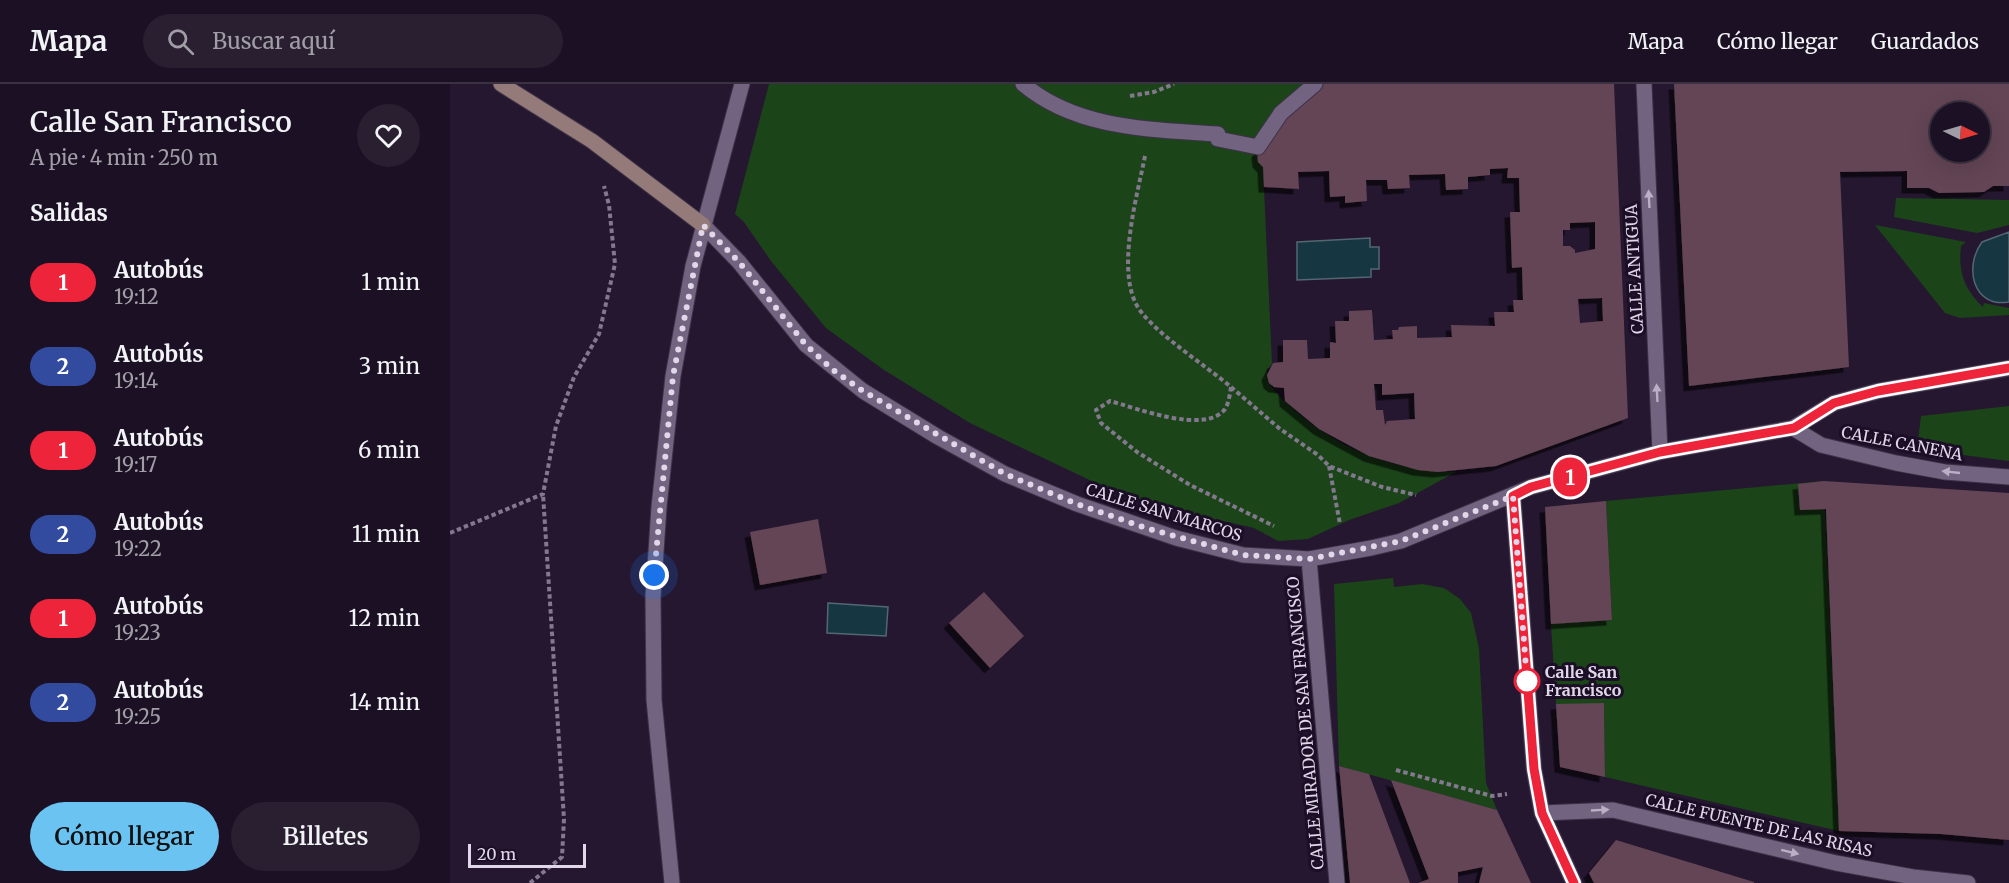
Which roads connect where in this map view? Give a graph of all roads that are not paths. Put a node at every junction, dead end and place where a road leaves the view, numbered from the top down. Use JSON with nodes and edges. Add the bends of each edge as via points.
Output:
{"nodes":[{"id":1,"x":501,"y":84,"type":"edge"},
{"id":2,"x":742,"y":84,"type":"edge"},
{"id":3,"x":1023,"y":84,"type":"edge"},
{"id":4,"x":1315,"y":84,"type":"edge"},
{"id":5,"x":1644,"y":84,"type":"edge"},
{"id":6,"x":703,"y":225,"type":"junction"},
{"id":7,"x":2009,"y":368,"type":"edge"},
{"id":8,"x":1794,"y":428,"type":"junction"},
{"id":9,"x":1660,"y":452,"type":"junction"},
{"id":10,"x":2009,"y":477,"type":"edge"},
{"id":11,"x":1513,"y":496,"type":"junction"},
{"id":12,"x":1309,"y":559,"type":"junction"},
{"id":13,"x":1542,"y":813,"type":"junction"},
{"id":14,"x":672,"y":883,"type":"edge"},
{"id":15,"x":1337,"y":883,"type":"edge"},
{"id":16,"x":1574,"y":883,"type":"edge"},
{"id":17,"x":1968,"y":883,"type":"edge"}],
"edges":[{"from":1,"to":6,"type":"street","via":[[592,141]]},
{"from":2,"to":6,"type":"street"},
{"from":3,"to":4,"type":"street","via":[[1050,103],[1080,116],[1150,129],[1218,134],[1218,139],[1258,147],[1281,113]]},
{"from":9,"to":5,"type":"street","name":"CALLE ANTIGUA","one_way":true},
{"from":6,"to":12,"type":"street","name":"CALLE SAN MARCOS","via":[[739,262],[806,345],[833,370],[973,457],[1077,504],[1176,538],[1243,555]]},
{"from":6,"to":14,"type":"street","via":[[673,376],[653,597],[654,700]]},
{"from":7,"to":8,"type":"street","name":"CALLE SAN MARCOS","via":[[1878,391],[1834,403]]},
{"from":8,"to":9,"type":"street","name":"CALLE SAN MARCOS"},
{"from":10,"to":8,"type":"street","name":"CALLE CANENA","one_way":true,"via":[[1945,472],[1821,446]]},
{"from":9,"to":11,"type":"street","name":"CALLE SAN MARCOS","via":[[1531,487]]},
{"from":11,"to":12,"type":"street","name":"CALLE SAN MARCOS","via":[[1401,541]]},
{"from":11,"to":13,"type":"street","via":[[1534,769]]},
{"from":12,"to":15,"type":"street","name":"CALLE MIRADOR DE SAN FRANCISCO"},
{"from":13,"to":16,"type":"street"},
{"from":13,"to":17,"type":"street","name":"CALLE FUENTE DE LAS RISAS","one_way":true,"via":[[1613,810],[1836,863]]}]}
